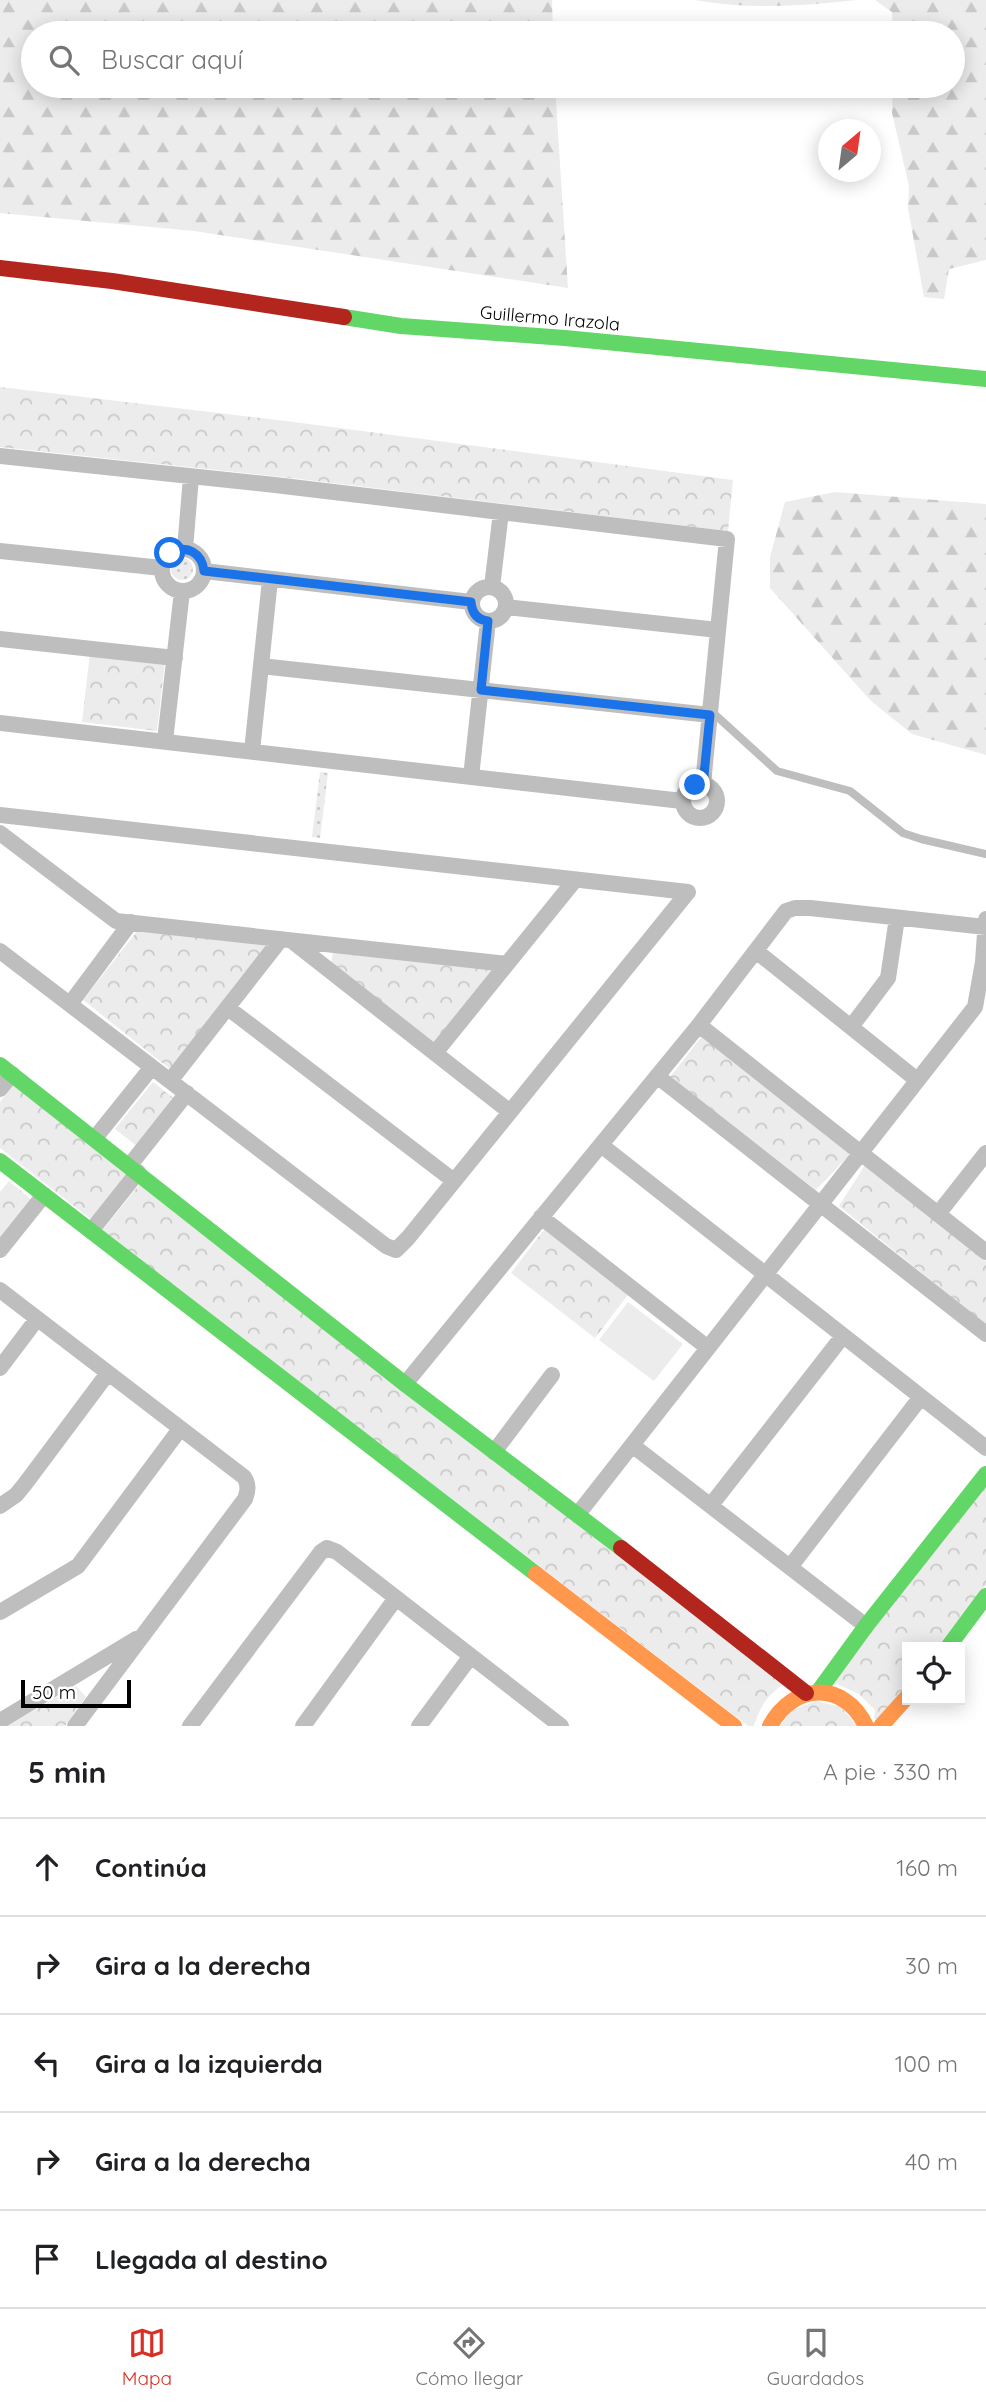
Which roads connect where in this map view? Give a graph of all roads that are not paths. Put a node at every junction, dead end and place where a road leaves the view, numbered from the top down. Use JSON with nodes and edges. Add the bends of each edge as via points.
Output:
{"nodes":[{"id":1,"x":0,"y":268,"type":"edge"},
{"id":2,"x":986,"y":379,"type":"edge"},
{"id":3,"x":0,"y":456,"type":"edge"},
{"id":4,"x":191,"y":477,"type":"junction"},
{"id":5,"x":501,"y":512,"type":"junction"},
{"id":6,"x":185,"y":549,"type":"junction"},
{"id":7,"x":0,"y":551,"type":"edge"},
{"id":8,"x":162,"y":568,"type":"junction"},
{"id":9,"x":204,"y":571,"type":"junction"},
{"id":10,"x":270,"y":580,"type":"junction"},
{"id":11,"x":492,"y":587,"type":"junction"},
{"id":12,"x":182,"y":591,"type":"junction"},
{"id":13,"x":471,"y":602,"type":"junction"},
{"id":14,"x":506,"y":607,"type":"junction"},
{"id":15,"x":488,"y":621,"type":"junction"},
{"id":16,"x":718,"y":630,"type":"junction"},
{"id":17,"x":0,"y":639,"type":"edge"},
{"id":18,"x":175,"y":658,"type":"junction"},
{"id":19,"x":261,"y":666,"type":"junction"},
{"id":20,"x":481,"y":690,"type":"junction"},
{"id":21,"x":710,"y":713,"type":"junction"},
{"id":22,"x":0,"y":723,"type":"edge"},
{"id":23,"x":164,"y":741,"type":"junction"},
{"id":24,"x":252,"y":751,"type":"junction"},
{"id":25,"x":471,"y":777,"type":"junction"},
{"id":26,"x":703,"y":785,"type":"junction"},
{"id":27,"x":682,"y":800,"type":"junction"},
{"id":28,"x":0,"y":815,"type":"edge"},
{"id":29,"x":0,"y":833,"type":"edge"},
{"id":30,"x":986,"y":854,"type":"edge"},
{"id":31,"x":575,"y":880,"type":"junction"},
{"id":32,"x":897,"y":918,"type":"junction"},
{"id":33,"x":131,"y":922,"type":"junction"},
{"id":34,"x":986,"y":925,"type":"edge"},
{"id":35,"x":286,"y":940,"type":"junction"},
{"id":36,"x":0,"y":951,"type":"edge"},
{"id":37,"x":756,"y":951,"type":"junction"},
{"id":38,"x":984,"y":963,"type":"edge"},
{"id":39,"x":507,"y":964,"type":"junction"},
{"id":40,"x":70,"y":1004,"type":"junction"},
{"id":41,"x":228,"y":1009,"type":"junction"},
{"id":42,"x":699,"y":1025,"type":"junction"},
{"id":43,"x":851,"y":1027,"type":"junction"},
{"id":44,"x":435,"y":1053,"type":"junction"},
{"id":45,"x":152,"y":1067,"type":"junction"},
{"id":46,"x":6,"y":1070,"type":"edge"},
{"id":47,"x":657,"y":1076,"type":"junction"},
{"id":48,"x":917,"y":1080,"type":"junction"},
{"id":49,"x":170,"y":1081,"type":"junction"},
{"id":50,"x":0,"y":1089,"type":"edge"},
{"id":51,"x":187,"y":1093,"type":"junction"},
{"id":52,"x":510,"y":1112,"type":"junction"},
{"id":53,"x":95,"y":1138,"type":"junction"},
{"id":54,"x":601,"y":1144,"type":"junction"},
{"id":55,"x":860,"y":1153,"type":"junction"},
{"id":56,"x":986,"y":1153,"type":"edge"},
{"id":57,"x":5,"y":1165,"type":"edge"},
{"id":58,"x":134,"y":1168,"type":"junction"},
{"id":59,"x":454,"y":1181,"type":"junction"},
{"id":60,"x":0,"y":1183,"type":"edge"},
{"id":61,"x":44,"y":1195,"type":"junction"},
{"id":62,"x":820,"y":1204,"type":"junction"},
{"id":63,"x":938,"y":1214,"type":"junction"},
{"id":64,"x":541,"y":1217,"type":"junction"},
{"id":65,"x":91,"y":1231,"type":"junction"},
{"id":66,"x":0,"y":1250,"type":"edge"},
{"id":67,"x":986,"y":1252,"type":"edge"},
{"id":68,"x":765,"y":1274,"type":"junction"},
{"id":69,"x":0,"y":1290,"type":"edge"},
{"id":70,"x":37,"y":1319,"type":"junction"},
{"id":71,"x":986,"y":1334,"type":"edge"},
{"id":72,"x":844,"y":1336,"type":"junction"},
{"id":73,"x":708,"y":1348,"type":"junction"},
{"id":74,"x":0,"y":1368,"type":"edge"},
{"id":75,"x":108,"y":1373,"type":"junction"},
{"id":76,"x":552,"y":1375,"type":"dead end"},
{"id":77,"x":405,"y":1384,"type":"junction"},
{"id":78,"x":921,"y":1397,"type":"junction"},
{"id":79,"x":180,"y":1429,"type":"junction"},
{"id":80,"x":632,"y":1445,"type":"junction"},
{"id":81,"x":986,"y":1448,"type":"edge"},
{"id":82,"x":495,"y":1452,"type":"junction"},
{"id":83,"x":986,"y":1474,"type":"edge"},
{"id":84,"x":0,"y":1506,"type":"edge"},
{"id":85,"x":711,"y":1506,"type":"junction"},
{"id":86,"x":578,"y":1514,"type":"junction"},
{"id":87,"x":790,"y":1567,"type":"junction"},
{"id":88,"x":986,"y":1596,"type":"edge"},
{"id":89,"x":396,"y":1598,"type":"junction"},
{"id":90,"x":0,"y":1612,"type":"edge"},
{"id":91,"x":866,"y":1626,"type":"junction"},
{"id":92,"x":145,"y":1633,"type":"junction"},
{"id":93,"x":952,"y":1642,"type":"edge"},
{"id":94,"x":471,"y":1656,"type":"junction"},
{"id":95,"x":77,"y":1676,"type":"junction"},
{"id":96,"x":812,"y":1693,"type":"junction"},
{"id":97,"x":98,"y":1697,"type":"junction"},
{"id":98,"x":902,"y":1703,"type":"edge"},
{"id":99,"x":541,"y":1720,"type":"edge"},
{"id":100,"x":0,"y":1721,"type":"edge"},
{"id":101,"x":75,"y":1726,"type":"edge"},
{"id":102,"x":190,"y":1726,"type":"edge"},
{"id":103,"x":303,"y":1726,"type":"edge"},
{"id":104,"x":419,"y":1726,"type":"edge"},
{"id":105,"x":561,"y":1726,"type":"edge"},
{"id":106,"x":734,"y":1726,"type":"edge"},
{"id":107,"x":770,"y":1726,"type":"edge"},
{"id":108,"x":866,"y":1726,"type":"edge"},
{"id":109,"x":881,"y":1726,"type":"edge"}],
"edges":[{"from":1,"to":2,"type":"street","name":"Guillermo Irazola","via":[[401,326]]},
{"from":3,"to":4,"type":"street"},
{"from":4,"to":5,"type":"street"},
{"from":4,"to":6,"type":"street"},
{"from":5,"to":11,"type":"street"},
{"from":5,"to":16,"type":"street","via":[[727,539]]},
{"from":6,"to":8,"type":"street","via":[[170,553]]},
{"from":6,"to":9,"type":"street","via":[[196,553]]},
{"from":7,"to":8,"type":"street"},
{"from":8,"to":12,"type":"street","via":[[167,583]]},
{"from":9,"to":10,"type":"street"},
{"from":9,"to":12,"type":"street","via":[[199,584]]},
{"from":10,"to":13,"type":"street"},
{"from":10,"to":19,"type":"street"},
{"from":11,"to":13,"type":"street","via":[[478,590]]},
{"from":11,"to":14,"type":"street","via":[[503,593]]},
{"from":12,"to":18,"type":"street"},
{"from":13,"to":15,"type":"street","via":[[475,615]]},
{"from":14,"to":15,"type":"street","via":[[497,620]]},
{"from":14,"to":16,"type":"street"},
{"from":15,"to":20,"type":"street"},
{"from":16,"to":21,"type":"street"},
{"from":17,"to":18,"type":"street"},
{"from":18,"to":23,"type":"street"},
{"from":19,"to":20,"type":"street"},
{"from":19,"to":24,"type":"street"},
{"from":20,"to":21,"type":"street"},
{"from":20,"to":25,"type":"street"},
{"from":21,"to":26,"type":"street"},
{"from":21,"to":30,"type":"lane","via":[[777,771],[850,791],[903,833]]},
{"from":22,"to":23,"type":"street"},
{"from":23,"to":24,"type":"street"},
{"from":24,"to":25,"type":"street"},
{"from":25,"to":27,"type":"street"},
{"from":26,"to":27,"type":"street","via":[[690,787]]},
{"from":26,"to":27,"type":"street","via":[[716,797],[712,814],[695,818]]},
{"from":28,"to":31,"type":"street"},
{"from":29,"to":33,"type":"street","via":[[116,921]]},
{"from":31,"to":39,"type":"street"},
{"from":31,"to":52,"type":"street","via":[[688,892]]},
{"from":32,"to":34,"type":"street"},
{"from":32,"to":37,"type":"street","via":[[795,908],[786,911]]},
{"from":32,"to":43,"type":"street","via":[[888,978]]},
{"from":33,"to":35,"type":"street"},
{"from":33,"to":40,"type":"street"},
{"from":34,"to":38,"type":"street"},
{"from":35,"to":39,"type":"street"},
{"from":35,"to":41,"type":"street"},
{"from":35,"to":44,"type":"street"},
{"from":36,"to":40,"type":"street"},
{"from":37,"to":42,"type":"street"},
{"from":37,"to":43,"type":"street"},
{"from":38,"to":48,"type":"street","via":[[975,1007]]},
{"from":39,"to":44,"type":"street"},
{"from":40,"to":45,"type":"street"},
{"from":41,"to":49,"type":"street"},
{"from":41,"to":59,"type":"street"},
{"from":42,"to":47,"type":"street"},
{"from":42,"to":55,"type":"street"},
{"from":43,"to":48,"type":"street"},
{"from":44,"to":52,"type":"street"},
{"from":45,"to":49,"type":"street"},
{"from":45,"to":53,"type":"street"},
{"from":46,"to":50,"type":"street"},
{"from":46,"to":53,"type":"street"},
{"from":47,"to":54,"type":"street"},
{"from":47,"to":62,"type":"street"},
{"from":48,"to":55,"type":"street"},
{"from":49,"to":51,"type":"street"},
{"from":51,"to":58,"type":"street"},
{"from":51,"to":59,"type":"street","via":[[390,1249],[403,1245]]},
{"from":52,"to":59,"type":"street"},
{"from":53,"to":58,"type":"street"},
{"from":54,"to":64,"type":"street"},
{"from":54,"to":68,"type":"street"},
{"from":55,"to":62,"type":"street"},
{"from":55,"to":63,"type":"street"},
{"from":56,"to":63,"type":"street"},
{"from":57,"to":60,"type":"street"},
{"from":57,"to":61,"type":"street"},
{"from":58,"to":65,"type":"street"},
{"from":58,"to":77,"type":"street"},
{"from":61,"to":65,"type":"street"},
{"from":61,"to":66,"type":"street"},
{"from":62,"to":68,"type":"street"},
{"from":62,"to":71,"type":"street"},
{"from":63,"to":67,"type":"street"},
{"from":64,"to":73,"type":"street"},
{"from":64,"to":77,"type":"street"},
{"from":65,"to":106,"type":"street"},
{"from":68,"to":72,"type":"street"},
{"from":68,"to":73,"type":"street"},
{"from":69,"to":70,"type":"street"},
{"from":70,"to":74,"type":"street"},
{"from":70,"to":75,"type":"street"},
{"from":72,"to":78,"type":"street"},
{"from":72,"to":85,"type":"street"},
{"from":73,"to":80,"type":"street"},
{"from":75,"to":79,"type":"street"},
{"from":75,"to":84,"type":"street","via":[[25,1484]]},
{"from":76,"to":82,"type":"street"},
{"from":77,"to":82,"type":"street"},
{"from":78,"to":81,"type":"street"},
{"from":78,"to":87,"type":"street"},
{"from":79,"to":90,"type":"street","via":[[78,1566]]},
{"from":79,"to":92,"type":"street","via":[[244,1477],[248,1488],[245,1499]]},
{"from":80,"to":85,"type":"street"},
{"from":80,"to":86,"type":"street"},
{"from":82,"to":86,"type":"street"},
{"from":83,"to":91,"type":"street"},
{"from":85,"to":87,"type":"street"},
{"from":86,"to":96,"type":"street"},
{"from":87,"to":91,"type":"street"},
{"from":88,"to":93,"type":"street"},
{"from":89,"to":94,"type":"street"},
{"from":89,"to":102,"type":"street","via":[[327,1548]]},
{"from":89,"to":103,"type":"street"},
{"from":91,"to":96,"type":"street"},
{"from":92,"to":95,"type":"street"},
{"from":92,"to":97,"type":"street"},
{"from":94,"to":99,"type":"street"},
{"from":94,"to":104,"type":"street"},
{"from":95,"to":97,"type":"street","via":[[93,1682]]},
{"from":95,"to":100,"type":"street"},
{"from":96,"to":107,"type":"street","via":[[790,1700]]},
{"from":96,"to":108,"type":"street","via":[[841,1697],[855,1707]]},
{"from":97,"to":101,"type":"street"},
{"from":98,"to":109,"type":"street"},
{"from":99,"to":105,"type":"street"}]}
